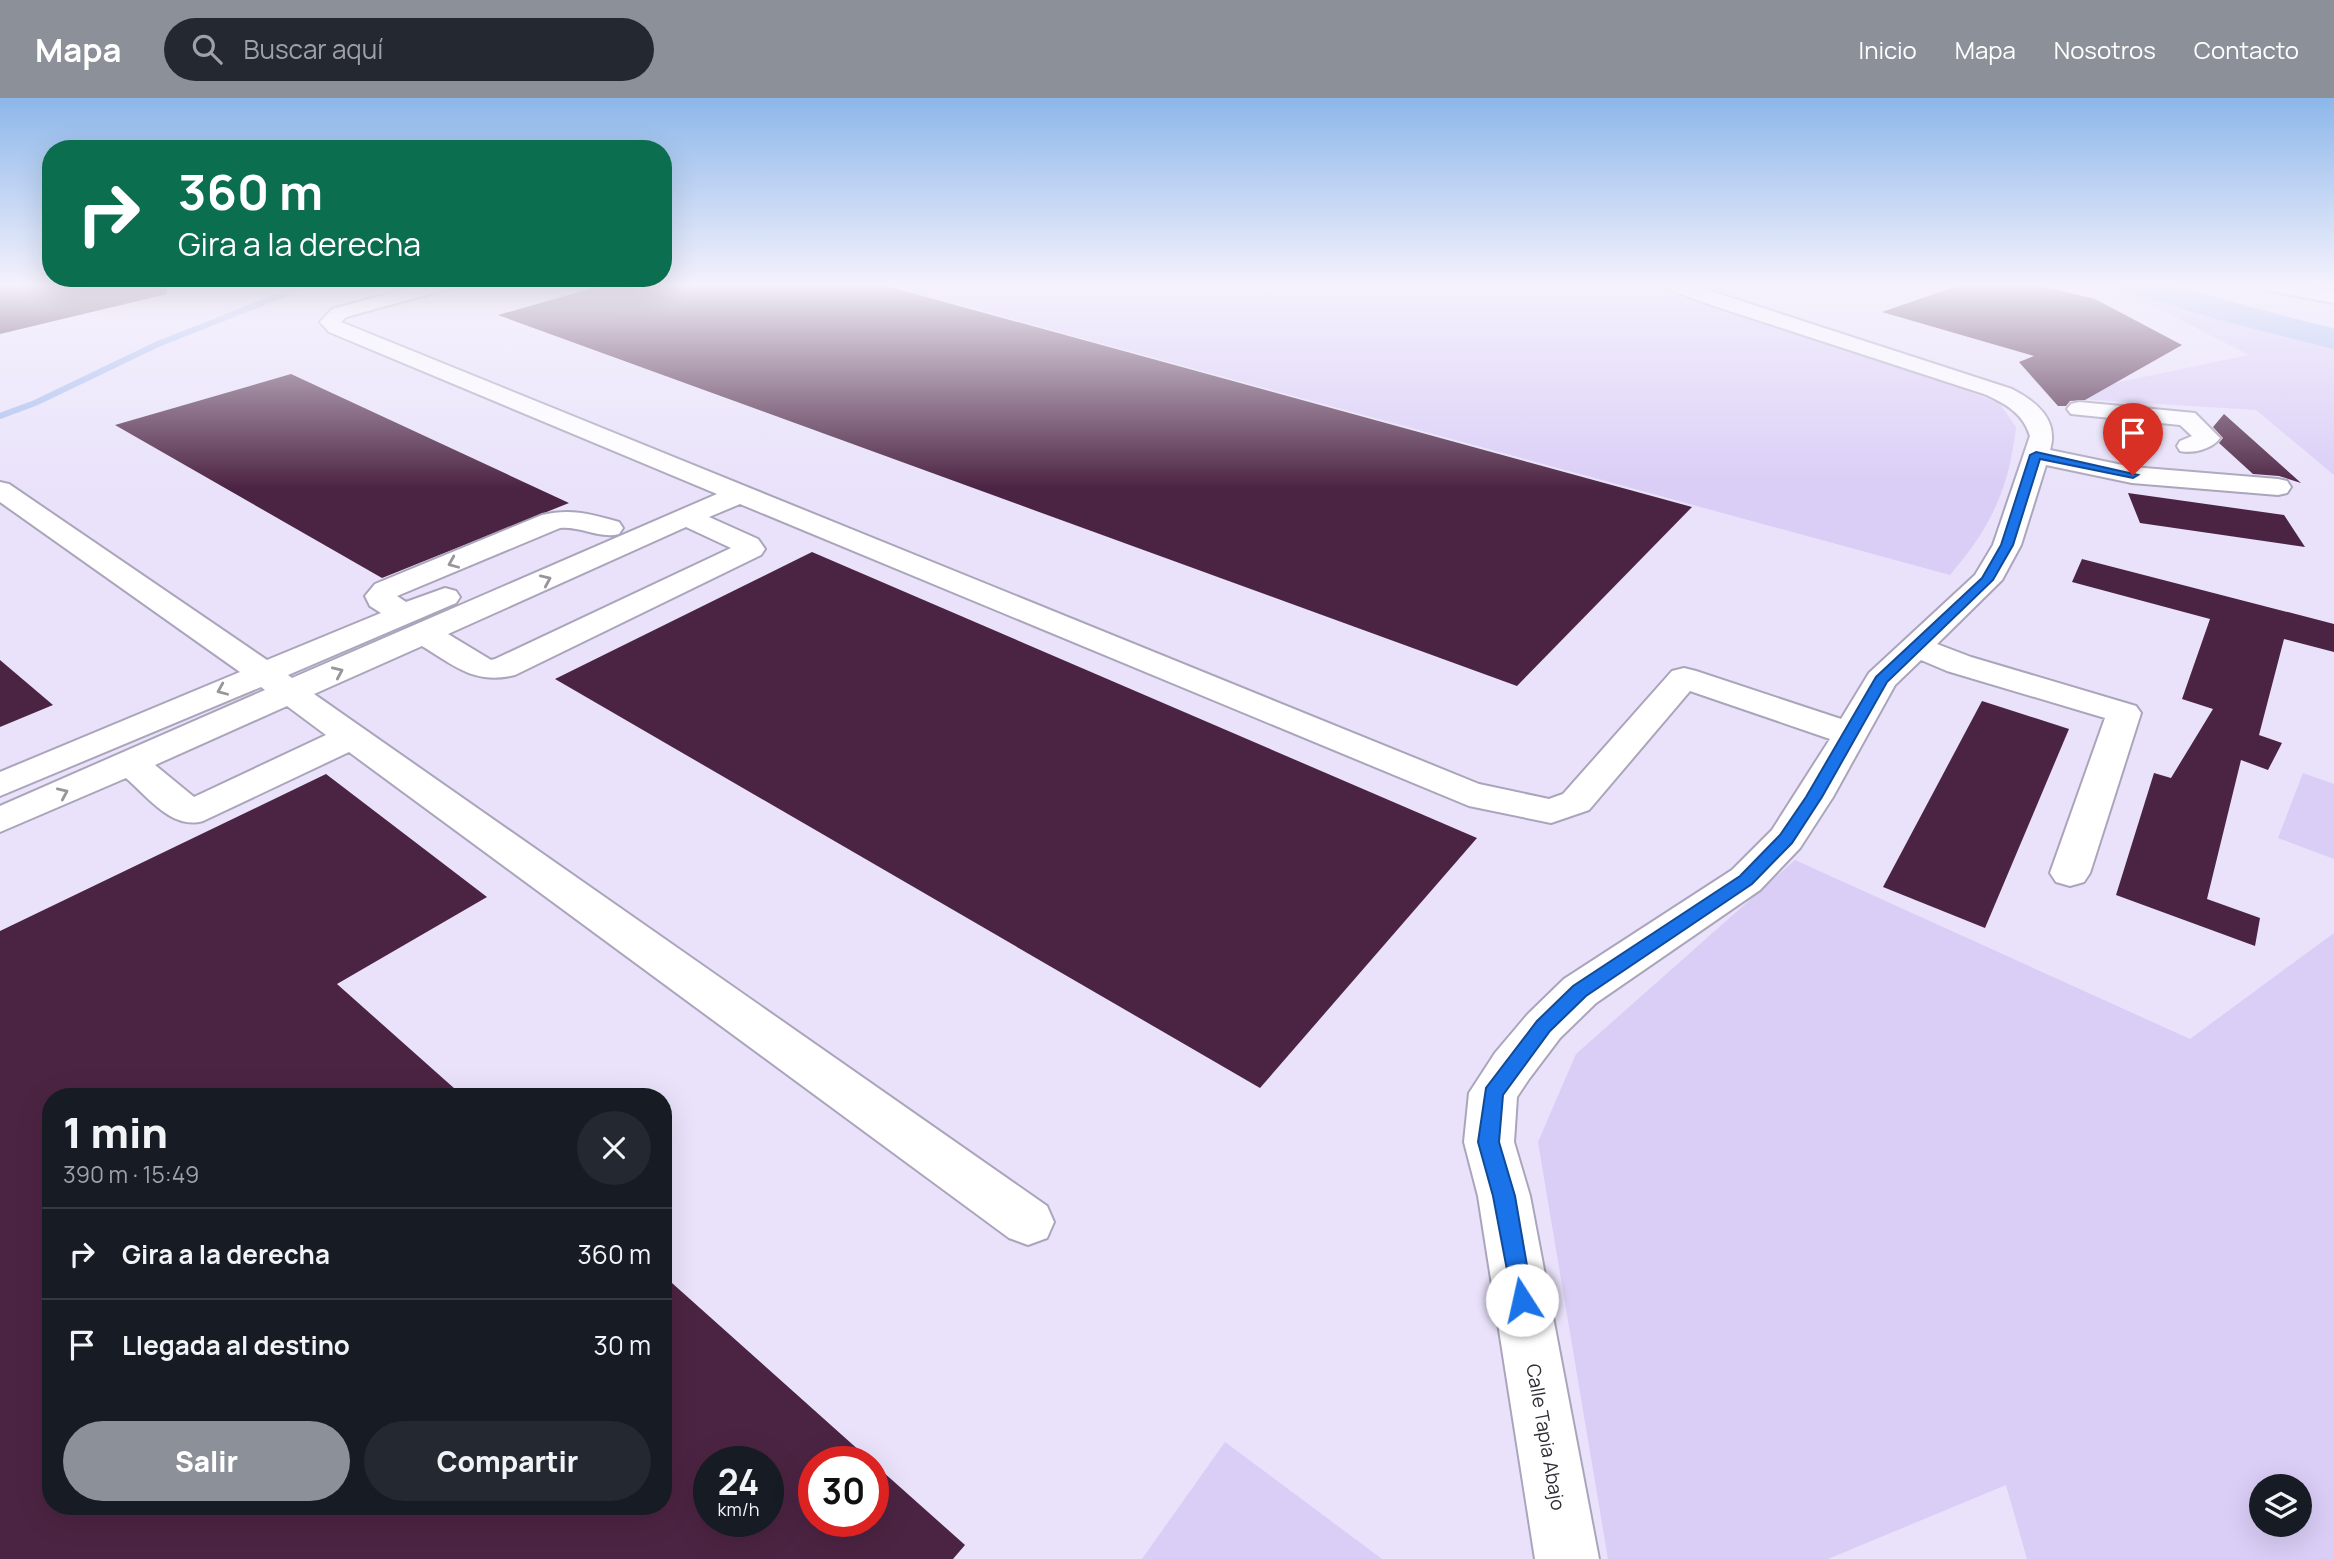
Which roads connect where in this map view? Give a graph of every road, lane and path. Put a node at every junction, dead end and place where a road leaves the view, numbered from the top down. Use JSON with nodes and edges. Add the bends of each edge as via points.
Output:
{"nodes":[{"id":1,"x":395,"y":352,"type":"edge"},
{"id":2,"x":1885,"y":352,"type":"edge"},
{"id":3,"x":2079,"y":409,"type":"dead end"},
{"id":4,"x":2036,"y":455,"type":"junction"},
{"id":5,"x":2227,"y":483,"type":"junction"},
{"id":6,"x":2278,"y":487,"type":"dead end"},
{"id":7,"x":727,"y":489,"type":"junction"},
{"id":8,"x":0,"y":490,"type":"edge"},
{"id":9,"x":702,"y":523,"type":"junction"},
{"id":10,"x":426,"y":632,"type":"junction"},
{"id":11,"x":1916,"y":647,"type":"junction"},
{"id":12,"x":277,"y":683,"type":"junction"},
{"id":13,"x":1850,"y":734,"type":"junction"},
{"id":14,"x":351,"y":737,"type":"junction"},
{"id":15,"x":130,"y":763,"type":"junction"},
{"id":16,"x":0,"y":785,"type":"edge"},
{"id":17,"x":0,"y":820,"type":"edge"},
{"id":18,"x":2070,"y":873,"type":"dead end"},
{"id":19,"x":1028,"y":1222,"type":"dead end"},
{"id":20,"x":1567,"y":1559,"type":"edge"}],
"edges":[{"from":1,"to":7,"type":"street"},
{"from":2,"to":4,"type":"street","name":"Calle Tapia Abajo","via":[[2009,397],[2031,412],[2042,436]]},
{"from":3,"to":5,"type":"street","via":[[2187,418],[2208,438],[2189,446]]},
{"from":4,"to":5,"type":"street","via":[[2133,475]]},
{"from":4,"to":11,"type":"street","name":"Calle Tapia Abajo","via":[[2007,545],[1987,580]]},
{"from":5,"to":6,"type":"street"},
{"from":7,"to":9,"type":"street"},
{"from":7,"to":10,"type":"street","one_way":true,"via":[[609,528]]},
{"from":7,"to":13,"type":"street","via":[[1481,797],[1552,811],[1576,803],[1684,677]]},
{"from":8,"to":12,"type":"street"},
{"from":9,"to":10,"type":"street"},
{"from":9,"to":10,"type":"street","via":[[751,550],[503,668],[480,667]]},
{"from":10,"to":12,"type":"street"},
{"from":11,"to":13,"type":"street","name":"Calle Tapia Abajo","via":[[1881,680]]},
{"from":11,"to":18,"type":"street","via":[[2124,713]]},
{"from":12,"to":14,"type":"street"},
{"from":12,"to":15,"type":"street"},
{"from":12,"to":16,"type":"street","one_way":true},
{"from":13,"to":20,"type":"street","name":"Calle Tapia Abajo","via":[[1786,839],[1746,880],[1580,991],[1544,1026],[1493,1093],[1489,1142],[1504,1196]]},
{"from":14,"to":15,"type":"street","via":[[190,813]]},
{"from":14,"to":19,"type":"street"},
{"from":17,"to":15,"type":"street","one_way":true}]}
